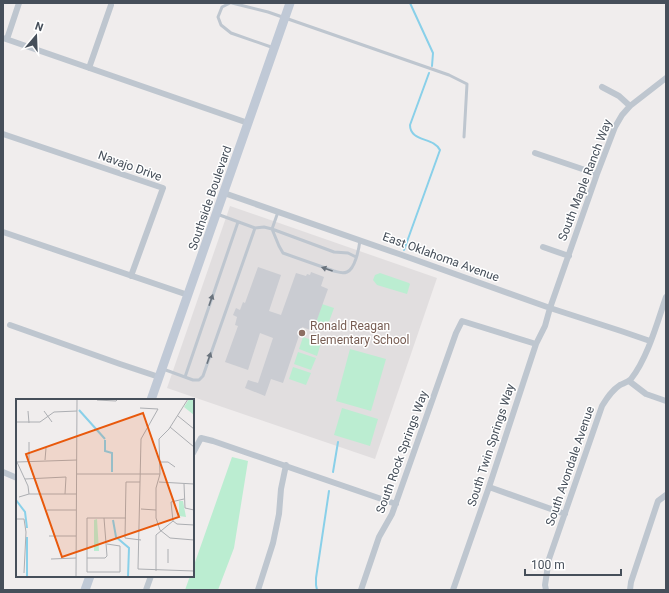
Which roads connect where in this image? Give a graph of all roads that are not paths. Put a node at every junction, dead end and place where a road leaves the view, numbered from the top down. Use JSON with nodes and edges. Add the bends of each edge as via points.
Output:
{"nodes":[{"id":1,"x":19,"y":3,"type":"edge"},
{"id":2,"x":231,"y":3,"type":"edge"},
{"id":3,"x":290,"y":3,"type":"edge"},
{"id":4,"x":111,"y":5,"type":"dead end"},
{"id":5,"x":285,"y":18,"type":"junction"},
{"id":6,"x":5,"y":38,"type":"edge"},
{"id":7,"x":274,"y":48,"type":"junction"},
{"id":8,"x":89,"y":68,"type":"junction"},
{"id":9,"x":666,"y":78,"type":"edge"},
{"id":10,"x":602,"y":87,"type":"dead end"},
{"id":11,"x":630,"y":106,"type":"junction"},
{"id":12,"x":248,"y":123,"type":"junction"},
{"id":13,"x":3,"y":134,"type":"edge"},
{"id":14,"x":464,"y":136,"type":"dead end"},
{"id":15,"x":535,"y":153,"type":"dead end"},
{"id":16,"x":597,"y":174,"type":"junction"},
{"id":17,"x":224,"y":193,"type":"junction"},
{"id":18,"x":278,"y":212,"type":"junction"},
{"id":19,"x":216,"y":214,"type":"junction"},
{"id":20,"x":238,"y":222,"type":"junction"},
{"id":21,"x":254,"y":228,"type":"junction"},
{"id":22,"x":272,"y":229,"type":"junction"},
{"id":23,"x":3,"y":232,"type":"edge"},
{"id":24,"x":360,"y":240,"type":"junction"},
{"id":25,"x":543,"y":247,"type":"dead end"},
{"id":26,"x":569,"y":256,"type":"junction"},
{"id":27,"x":356,"y":257,"type":"junction"},
{"id":28,"x":131,"y":276,"type":"junction"},
{"id":29,"x":188,"y":295,"type":"junction"},
{"id":30,"x":666,"y":297,"type":"edge"},
{"id":31,"x":550,"y":308,"type":"junction"},
{"id":32,"x":10,"y":325,"type":"dead end"},
{"id":33,"x":650,"y":341,"type":"junction"},
{"id":34,"x":536,"y":344,"type":"junction"},
{"id":35,"x":161,"y":373,"type":"junction"},
{"id":36,"x":185,"y":377,"type":"junction"},
{"id":37,"x":629,"y":381,"type":"junction"},
{"id":38,"x":151,"y":399,"type":"edge"},
{"id":39,"x":666,"y":401,"type":"edge"},
{"id":40,"x":194,"y":450,"type":"edge"},
{"id":41,"x":286,"y":466,"type":"junction"},
{"id":42,"x":3,"y":472,"type":"edge"},
{"id":43,"x":16,"y":478,"type":"edge"},
{"id":44,"x":489,"y":487,"type":"junction"},
{"id":45,"x":666,"y":495,"type":"edge"},
{"id":46,"x":396,"y":504,"type":"junction"},
{"id":47,"x":565,"y":514,"type":"junction"},
{"id":48,"x":90,"y":577,"type":"edge"},
{"id":49,"x":151,"y":577,"type":"edge"},
{"id":50,"x":85,"y":590,"type":"edge"},
{"id":51,"x":146,"y":590,"type":"edge"},
{"id":52,"x":258,"y":590,"type":"edge"},
{"id":53,"x":361,"y":590,"type":"edge"},
{"id":54,"x":453,"y":590,"type":"edge"},
{"id":55,"x":546,"y":590,"type":"edge"},
{"id":56,"x":630,"y":590,"type":"edge"}],
"edges":[{"from":1,"to":6,"type":"street"},
{"from":2,"to":5,"type":"lane"},
{"from":2,"to":7,"type":"lane","via":[[222,7],[218,17],[221,25],[231,33]]},
{"from":3,"to":5,"type":"main road","name":"Southside Boulevard"},
{"from":4,"to":8,"type":"street"},
{"from":5,"to":7,"type":"main road","name":"Southside Boulevard"},
{"from":5,"to":14,"type":"lane","via":[[449,75],[467,84]]},
{"from":6,"to":8,"type":"street"},
{"from":7,"to":12,"type":"main road","name":"Southside Boulevard"},
{"from":8,"to":12,"type":"street"},
{"from":9,"to":11,"type":"street","name":"South Maple Ranch Way"},
{"from":10,"to":11,"type":"street","via":[[619,96]]},
{"from":11,"to":16,"type":"street","name":"South Maple Ranch Way","via":[[615,127]]},
{"from":12,"to":17,"type":"main road","name":"Southside Boulevard"},
{"from":13,"to":28,"type":"street","name":"Navajo Drive","via":[[163,188]]},
{"from":15,"to":16,"type":"street"},
{"from":16,"to":26,"type":"street","name":"South Maple Ranch Way"},
{"from":17,"to":18,"type":"street","name":"East Oklahoma Avenue"},
{"from":17,"to":19,"type":"main road","name":"Southside Boulevard"},
{"from":18,"to":22,"type":"lane"},
{"from":18,"to":24,"type":"street","name":"East Oklahoma Avenue"},
{"from":19,"to":20,"type":"lane"},
{"from":19,"to":29,"type":"main road","name":"Southside Boulevard"},
{"from":20,"to":21,"type":"lane"},
{"from":36,"to":20,"type":"lane","one_way":true},
{"from":21,"to":22,"type":"lane"},
{"from":36,"to":21,"type":"lane","one_way":true,"via":[[199,380],[203,376]]},
{"from":22,"to":27,"type":"lane","via":[[334,252],[348,253]]},
{"from":27,"to":22,"type":"lane","one_way":true,"via":[[348,272],[334,271],[283,253]]},
{"from":23,"to":28,"type":"street"},
{"from":24,"to":27,"type":"lane"},
{"from":24,"to":31,"type":"street","name":"East Oklahoma Avenue"},
{"from":25,"to":26,"type":"street"},
{"from":26,"to":31,"type":"street","name":"South Maple Ranch Way"},
{"from":28,"to":29,"type":"street"},
{"from":29,"to":35,"type":"main road","name":"Southside Boulevard"},
{"from":30,"to":33,"type":"street","name":"South Avondale Avenue"},
{"from":31,"to":33,"type":"street","name":"East Oklahoma Avenue"},
{"from":31,"to":34,"type":"street","name":"South Twin Springs Way"},
{"from":32,"to":35,"type":"street","via":[[120,364]]},
{"from":33,"to":37,"type":"street","name":"South Avondale Avenue","via":[[640,366]]},
{"from":34,"to":44,"type":"street","name":"South Twin Springs Way"},
{"from":34,"to":46,"type":"street","name":"South Rock Springs Way","via":[[462,321]]},
{"from":35,"to":36,"type":"lane"},
{"from":35,"to":38,"type":"main road","name":"Southside Boulevard"},
{"from":37,"to":39,"type":"street","via":[[646,394]]},
{"from":37,"to":47,"type":"street","name":"South Avondale Avenue","via":[[609,395],[602,406]]},
{"from":40,"to":41,"type":"street","via":[[201,438]]},
{"from":41,"to":46,"type":"street"},
{"from":41,"to":52,"type":"street","via":[[273,543]]},
{"from":42,"to":43,"type":"street"},
{"from":44,"to":47,"type":"street"},
{"from":44,"to":54,"type":"street","name":"South Twin Springs Way"},
{"from":45,"to":56,"type":"street","via":[[658,502]]},
{"from":46,"to":53,"type":"street","name":"South Rock Springs Way","via":[[380,537]]},
{"from":47,"to":55,"type":"street","name":"South Avondale Avenue","via":[[549,559]]},
{"from":48,"to":50,"type":"main road"},
{"from":49,"to":51,"type":"street"}]}
